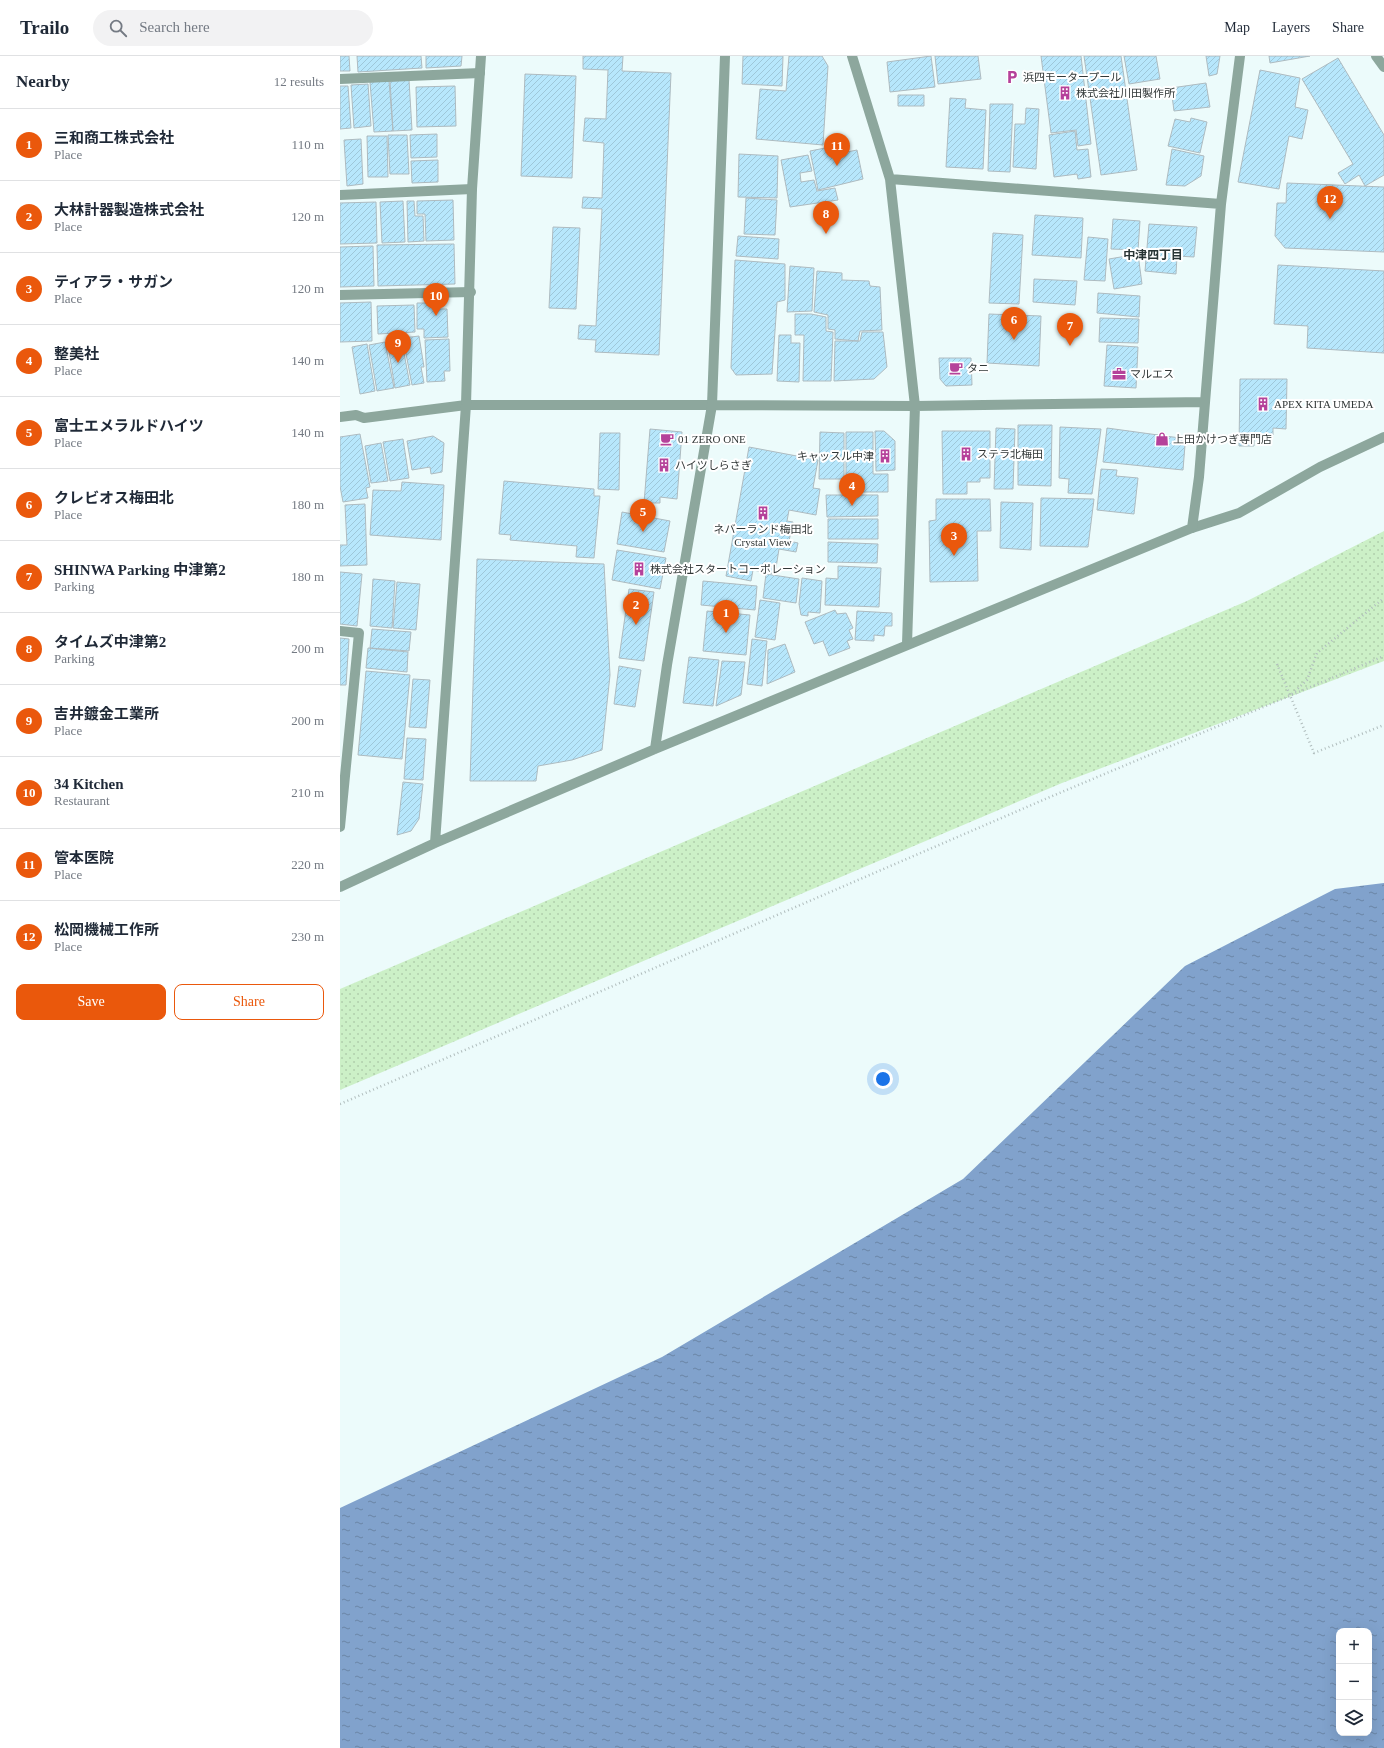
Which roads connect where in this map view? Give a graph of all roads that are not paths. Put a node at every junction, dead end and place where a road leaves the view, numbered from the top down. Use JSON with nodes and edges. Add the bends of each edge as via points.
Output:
{"nodes":[{"id":1,"x":481,"y":56,"type":"edge"},
{"id":2,"x":724,"y":56,"type":"edge"},
{"id":3,"x":852,"y":56,"type":"edge"},
{"id":4,"x":1240,"y":56,"type":"edge"},
{"id":5,"x":1376,"y":56,"type":"edge"},
{"id":6,"x":1384,"y":67,"type":"edge"},
{"id":7,"x":480,"y":73,"type":"junction"},
{"id":8,"x":340,"y":79,"type":"edge"},
{"id":9,"x":890,"y":179,"type":"junction"},
{"id":10,"x":472,"y":189,"type":"junction"},
{"id":11,"x":340,"y":195,"type":"edge"},
{"id":12,"x":1221,"y":204,"type":"junction"},
{"id":13,"x":471,"y":292,"type":"junction"},
{"id":14,"x":340,"y":295,"type":"edge"},
{"id":15,"x":1205,"y":402,"type":"junction"},
{"id":16,"x":466,"y":405,"type":"junction"},
{"id":17,"x":712,"y":405,"type":"junction"},
{"id":18,"x":915,"y":406,"type":"junction"},
{"id":19,"x":340,"y":417,"type":"edge"},
{"id":20,"x":1384,"y":437,"type":"edge"},
{"id":21,"x":1192,"y":528,"type":"junction"},
{"id":22,"x":340,"y":631,"type":"edge"},
{"id":23,"x":907,"y":644,"type":"junction"},
{"id":24,"x":655,"y":749,"type":"junction"},
{"id":25,"x":340,"y":827,"type":"edge"},
{"id":26,"x":435,"y":843,"type":"junction"},
{"id":27,"x":340,"y":887,"type":"edge"}],
"edges":[{"from":1,"to":7,"type":"street"},
{"from":2,"to":17,"type":"street"},
{"from":3,"to":9,"type":"street"},
{"from":4,"to":12,"type":"street"},
{"from":5,"to":6,"type":"street"},
{"from":7,"to":8,"type":"street"},
{"from":7,"to":10,"type":"street"},
{"from":9,"to":12,"type":"street"},
{"from":9,"to":18,"type":"street"},
{"from":10,"to":11,"type":"street"},
{"from":10,"to":13,"type":"street"},
{"from":12,"to":15,"type":"street"},
{"from":13,"to":14,"type":"street"},
{"from":13,"to":16,"type":"street"},
{"from":15,"to":18,"type":"street"},
{"from":15,"to":21,"type":"street"},
{"from":16,"to":17,"type":"street"},
{"from":16,"to":19,"type":"street","via":[[364,418],[356,415]]},
{"from":16,"to":26,"type":"street"},
{"from":17,"to":18,"type":"street"},
{"from":17,"to":24,"type":"street","via":[[666,665]]},
{"from":18,"to":23,"type":"street"},
{"from":20,"to":21,"type":"street","via":[[1320,467],[1239,513]]},
{"from":21,"to":23,"type":"street"},
{"from":22,"to":25,"type":"street","via":[[358,633]]},
{"from":23,"to":24,"type":"street"},
{"from":24,"to":26,"type":"street"},
{"from":26,"to":27,"type":"street"}]}
